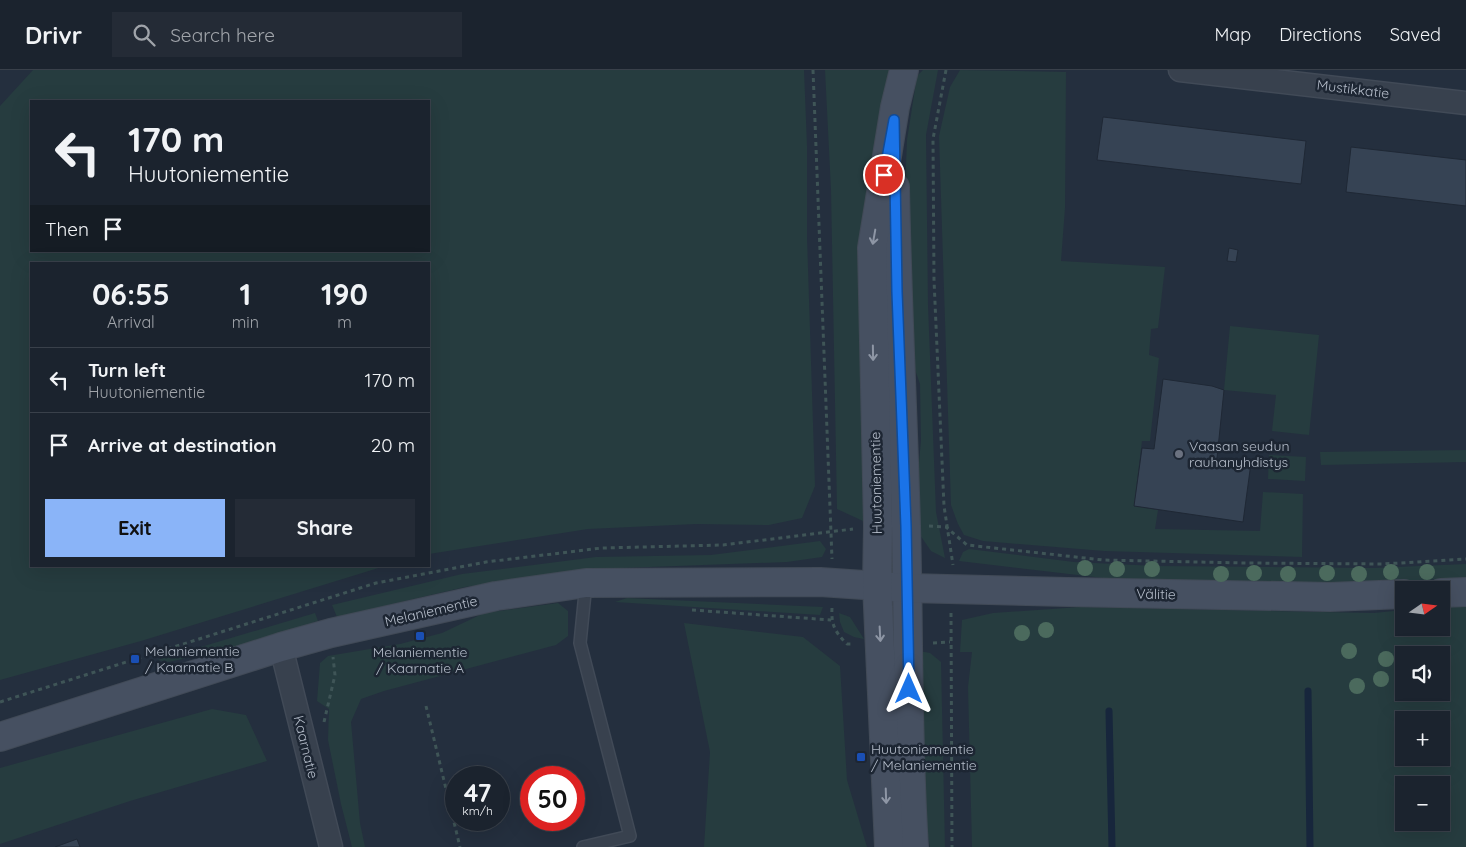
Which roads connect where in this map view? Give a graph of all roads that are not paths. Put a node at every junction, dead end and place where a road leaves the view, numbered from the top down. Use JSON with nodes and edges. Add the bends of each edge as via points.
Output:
{"nodes":[{"id":1,"x":904,"y":70,"type":"edge"},
{"id":2,"x":1180,"y":70,"type":"edge"},
{"id":3,"x":1320,"y":78,"type":"edge"},
{"id":4,"x":1466,"y":102,"type":"edge"},
{"id":5,"x":894,"y":120,"type":"junction"},
{"id":6,"x":586,"y":583,"type":"junction"},
{"id":7,"x":877,"y":585,"type":"junction"},
{"id":8,"x":908,"y":588,"type":"junction"},
{"id":9,"x":1466,"y":592,"type":"edge"},
{"id":10,"x":1450,"y":593,"type":"edge"},
{"id":11,"x":1395,"y":594,"type":"edge"},
{"id":12,"x":281,"y":647,"type":"junction"},
{"id":13,"x":0,"y":738,"type":"edge"},
{"id":14,"x":632,"y":842,"type":"edge"},
{"id":15,"x":331,"y":847,"type":"edge"},
{"id":16,"x":583,"y":847,"type":"edge"},
{"id":17,"x":888,"y":847,"type":"edge"},
{"id":18,"x":914,"y":847,"type":"edge"}],
"edges":[{"from":1,"to":5,"type":"main road","name":"Huutoniementie"},
{"from":2,"to":3,"type":"street","name":"Mustikkatie"},
{"from":3,"to":4,"type":"street","name":"Mustikkatie"},
{"from":5,"to":7,"type":"main road","name":"Huutoniementie","one_way":true,"via":[[872,248]]},
{"from":5,"to":8,"type":"main road","name":"Huutoniementie"},
{"from":6,"to":7,"type":"main road","name":"Melaniementie","via":[[820,582]]},
{"from":6,"to":12,"type":"main road","name":"Melaniementie","via":[[496,596]]},
{"from":6,"to":14,"type":"lane","via":[[580,643]]},
{"from":7,"to":8,"type":"main road","name":"Melaniementie"},
{"from":7,"to":17,"type":"main road","name":"Huutoniementie","one_way":true},
{"from":8,"to":11,"type":"main road","name":"Välitie","via":[[1330,597]]},
{"from":8,"to":18,"type":"main road","name":"Huutoniementie","via":[[909,741]]},
{"from":9,"to":10,"type":"main road"},
{"from":12,"to":13,"type":"main road","name":"Melaniementie"},
{"from":12,"to":15,"type":"street","name":"Kaarnatie"},
{"from":14,"to":16,"type":"lane"}]}
